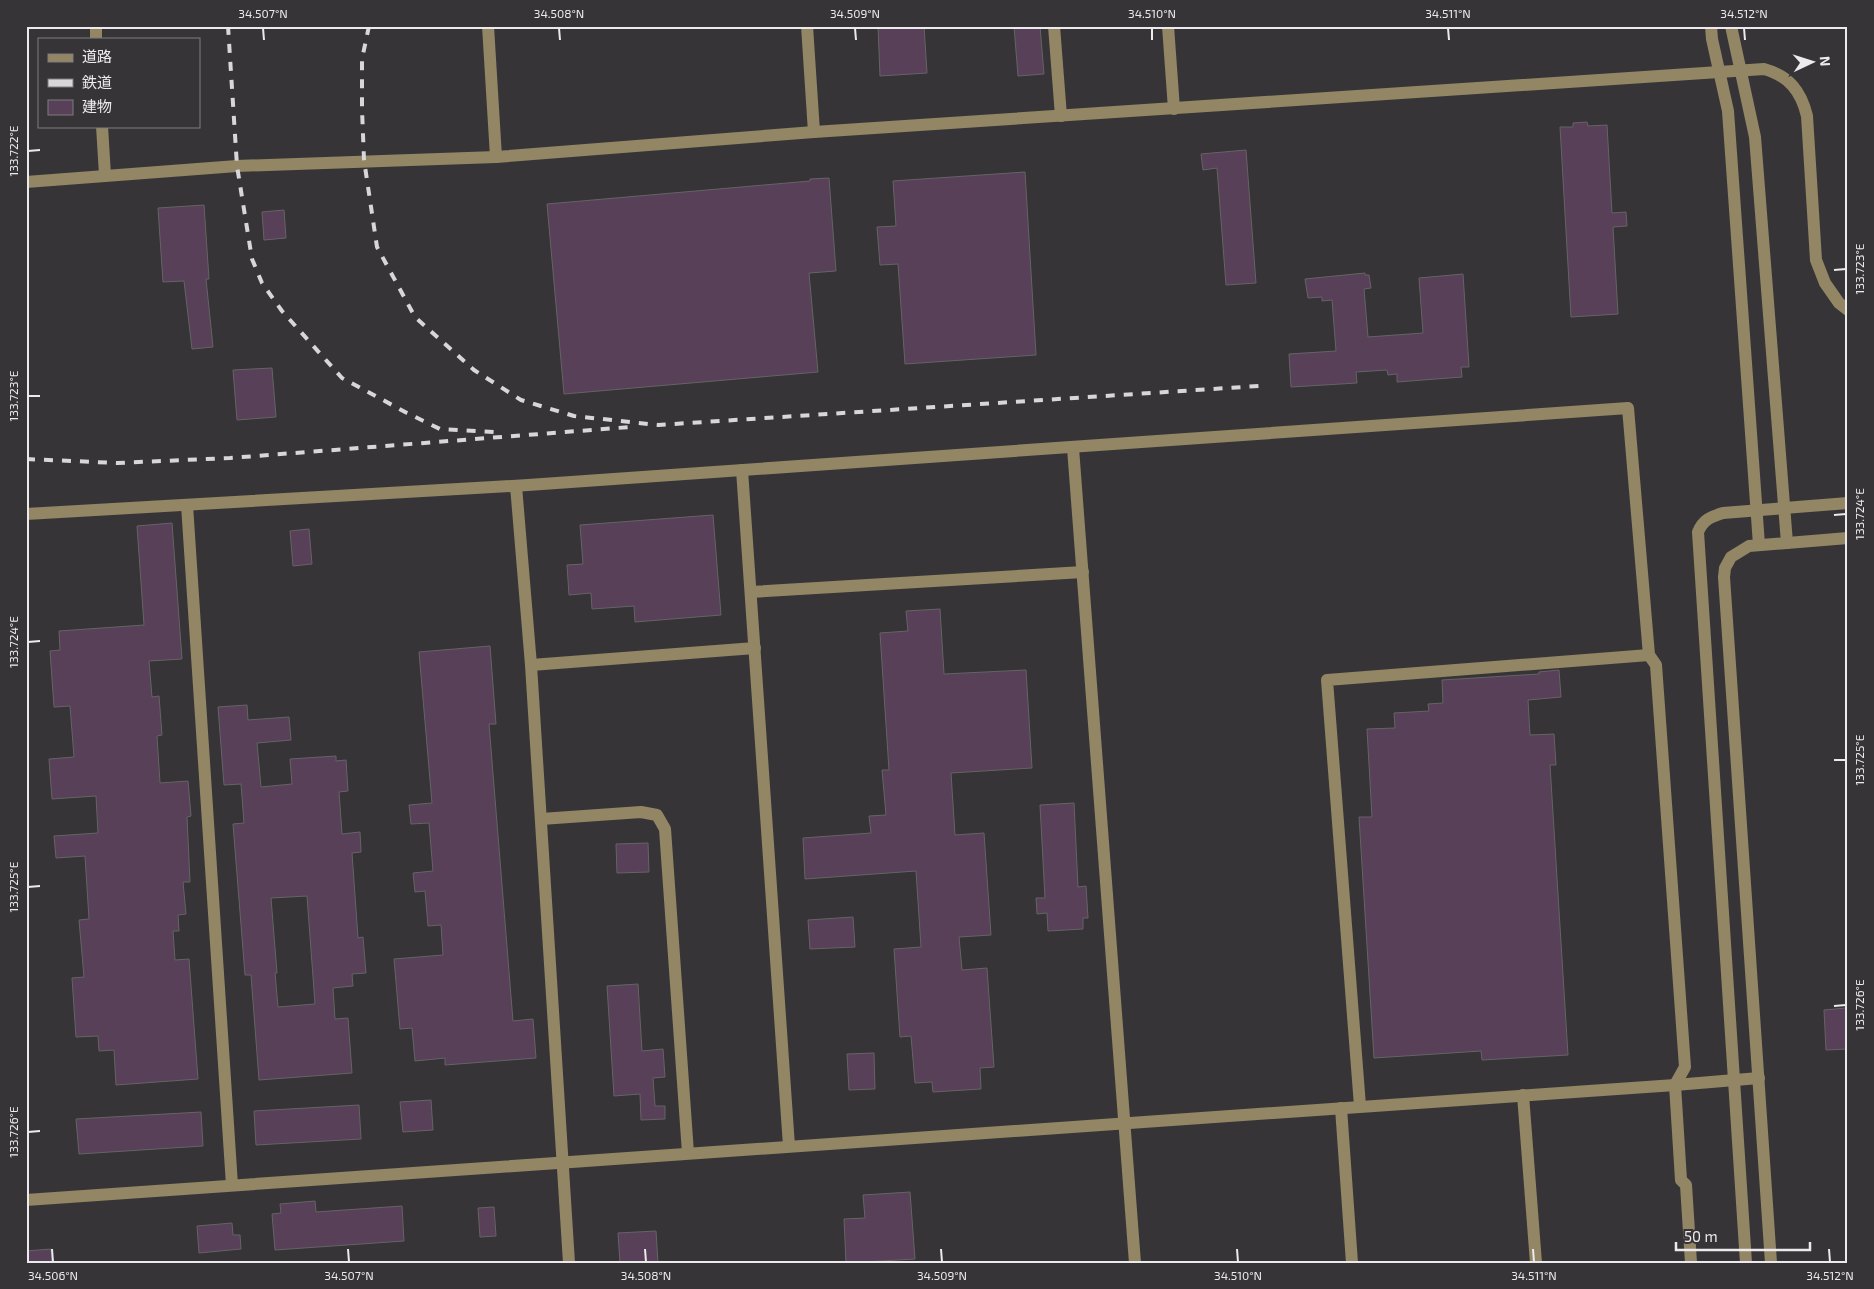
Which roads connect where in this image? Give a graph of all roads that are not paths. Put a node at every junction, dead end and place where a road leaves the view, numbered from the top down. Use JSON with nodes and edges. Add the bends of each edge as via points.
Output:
{"nodes":[{"id":1,"x":488,"y":26,"type":"edge"},
{"id":2,"x":807,"y":26,"type":"edge"},
{"id":3,"x":1054,"y":26,"type":"edge"},
{"id":4,"x":1168,"y":26,"type":"edge"},
{"id":5,"x":1711,"y":26,"type":"edge"},
{"id":6,"x":1731,"y":26,"type":"edge"},
{"id":7,"x":1740,"y":70,"type":"junction"},
{"id":8,"x":1720,"y":71,"type":"junction"},
{"id":9,"x":1174,"y":109,"type":"junction"},
{"id":10,"x":1061,"y":116,"type":"junction"},
{"id":11,"x":102,"y":128,"type":"edge"},
{"id":12,"x":814,"y":132,"type":"junction"},
{"id":13,"x":496,"y":157,"type":"junction"},
{"id":14,"x":106,"y":175,"type":"junction"},
{"id":15,"x":26,"y":182,"type":"edge"},
{"id":16,"x":1848,"y":310,"type":"edge"},
{"id":17,"x":1073,"y":448,"type":"junction"},
{"id":18,"x":742,"y":470,"type":"junction"},
{"id":19,"x":516,"y":486,"type":"junction"},
{"id":20,"x":1848,"y":503,"type":"edge"},
{"id":21,"x":187,"y":505,"type":"junction"},
{"id":22,"x":1784,"y":508,"type":"junction"},
{"id":23,"x":1757,"y":509,"type":"junction"},
{"id":24,"x":26,"y":514,"type":"edge"},
{"id":25,"x":1848,"y":538,"type":"edge"},
{"id":26,"x":1787,"y":543,"type":"junction"},
{"id":27,"x":1759,"y":544,"type":"junction"},
{"id":28,"x":1083,"y":572,"type":"junction"},
{"id":29,"x":751,"y":592,"type":"junction"},
{"id":30,"x":755,"y":648,"type":"junction"},
{"id":31,"x":1649,"y":656,"type":"junction"},
{"id":32,"x":531,"y":665,"type":"junction"},
{"id":33,"x":541,"y":819,"type":"junction"},
{"id":34,"x":1759,"y":1078,"type":"junction"},
{"id":35,"x":1734,"y":1080,"type":"junction"},
{"id":36,"x":1674,"y":1085,"type":"junction"},
{"id":37,"x":1523,"y":1095,"type":"junction"},
{"id":38,"x":1360,"y":1106,"type":"junction"},
{"id":39,"x":1341,"y":1108,"type":"junction"},
{"id":40,"x":1124,"y":1123,"type":"junction"},
{"id":41,"x":788,"y":1146,"type":"junction"},
{"id":42,"x":688,"y":1153,"type":"junction"},
{"id":43,"x":563,"y":1162,"type":"junction"},
{"id":44,"x":232,"y":1185,"type":"junction"},
{"id":45,"x":26,"y":1200,"type":"edge"},
{"id":46,"x":569,"y":1263,"type":"edge"},
{"id":47,"x":1135,"y":1263,"type":"edge"},
{"id":48,"x":1352,"y":1263,"type":"edge"},
{"id":49,"x":1536,"y":1263,"type":"edge"},
{"id":50,"x":1691,"y":1263,"type":"edge"},
{"id":51,"x":1746,"y":1263,"type":"edge"},
{"id":52,"x":1772,"y":1263,"type":"edge"}],
"edges":[{"from":1,"to":13,"type":"street"},
{"from":2,"to":12,"type":"street"},
{"from":3,"to":10,"type":"street"},
{"from":4,"to":9,"type":"street"},
{"from":5,"to":8,"type":"street"},
{"from":6,"to":7,"type":"street"},
{"from":7,"to":8,"type":"street"},
{"from":7,"to":16,"type":"street","via":[[1774,72],[1792,84],[1804,104],[1816,260],[1825,284]]},
{"from":7,"to":22,"type":"street","via":[[1755,137]]},
{"from":8,"to":9,"type":"street"},
{"from":8,"to":23,"type":"street","via":[[1728,111]]},
{"from":9,"to":10,"type":"street"},
{"from":10,"to":12,"type":"street"},
{"from":11,"to":14,"type":"street"},
{"from":12,"to":13,"type":"street"},
{"from":13,"to":14,"type":"street","via":[[247,165]]},
{"from":14,"to":15,"type":"street"},
{"from":17,"to":18,"type":"street"},
{"from":17,"to":28,"type":"street"},
{"from":17,"to":31,"type":"street","via":[[1628,408]]},
{"from":18,"to":19,"type":"street"},
{"from":18,"to":29,"type":"street"},
{"from":19,"to":21,"type":"street"},
{"from":19,"to":32,"type":"street"},
{"from":20,"to":22,"type":"street"},
{"from":21,"to":24,"type":"street"},
{"from":21,"to":44,"type":"street"},
{"from":22,"to":23,"type":"street"},
{"from":22,"to":26,"type":"street"},
{"from":23,"to":27,"type":"street"},
{"from":23,"to":35,"type":"street","via":[[1711,517],[1702,523],[1698,532]]},
{"from":25,"to":26,"type":"street"},
{"from":26,"to":27,"type":"street"},
{"from":27,"to":34,"type":"street","via":[[1731,557],[1724,577]]},
{"from":28,"to":29,"type":"street"},
{"from":28,"to":40,"type":"street"},
{"from":29,"to":30,"type":"street"},
{"from":30,"to":32,"type":"street"},
{"from":30,"to":41,"type":"street"},
{"from":31,"to":36,"type":"street","via":[[1656,666],[1685,1067]]},
{"from":31,"to":38,"type":"street","via":[[1327,680]]},
{"from":32,"to":33,"type":"street"},
{"from":33,"to":42,"type":"street","via":[[641,812],[657,815],[665,829]]},
{"from":33,"to":43,"type":"street"},
{"from":34,"to":35,"type":"street"},
{"from":34,"to":52,"type":"street"},
{"from":35,"to":36,"type":"street"},
{"from":35,"to":51,"type":"street"},
{"from":36,"to":37,"type":"street"},
{"from":36,"to":50,"type":"street"},
{"from":37,"to":38,"type":"street"},
{"from":37,"to":49,"type":"street"},
{"from":38,"to":39,"type":"street"},
{"from":39,"to":40,"type":"street"},
{"from":39,"to":48,"type":"street"},
{"from":40,"to":41,"type":"street"},
{"from":40,"to":47,"type":"street"},
{"from":41,"to":42,"type":"street"},
{"from":42,"to":43,"type":"street"},
{"from":43,"to":44,"type":"street"},
{"from":43,"to":46,"type":"street"},
{"from":44,"to":45,"type":"street"}]}
